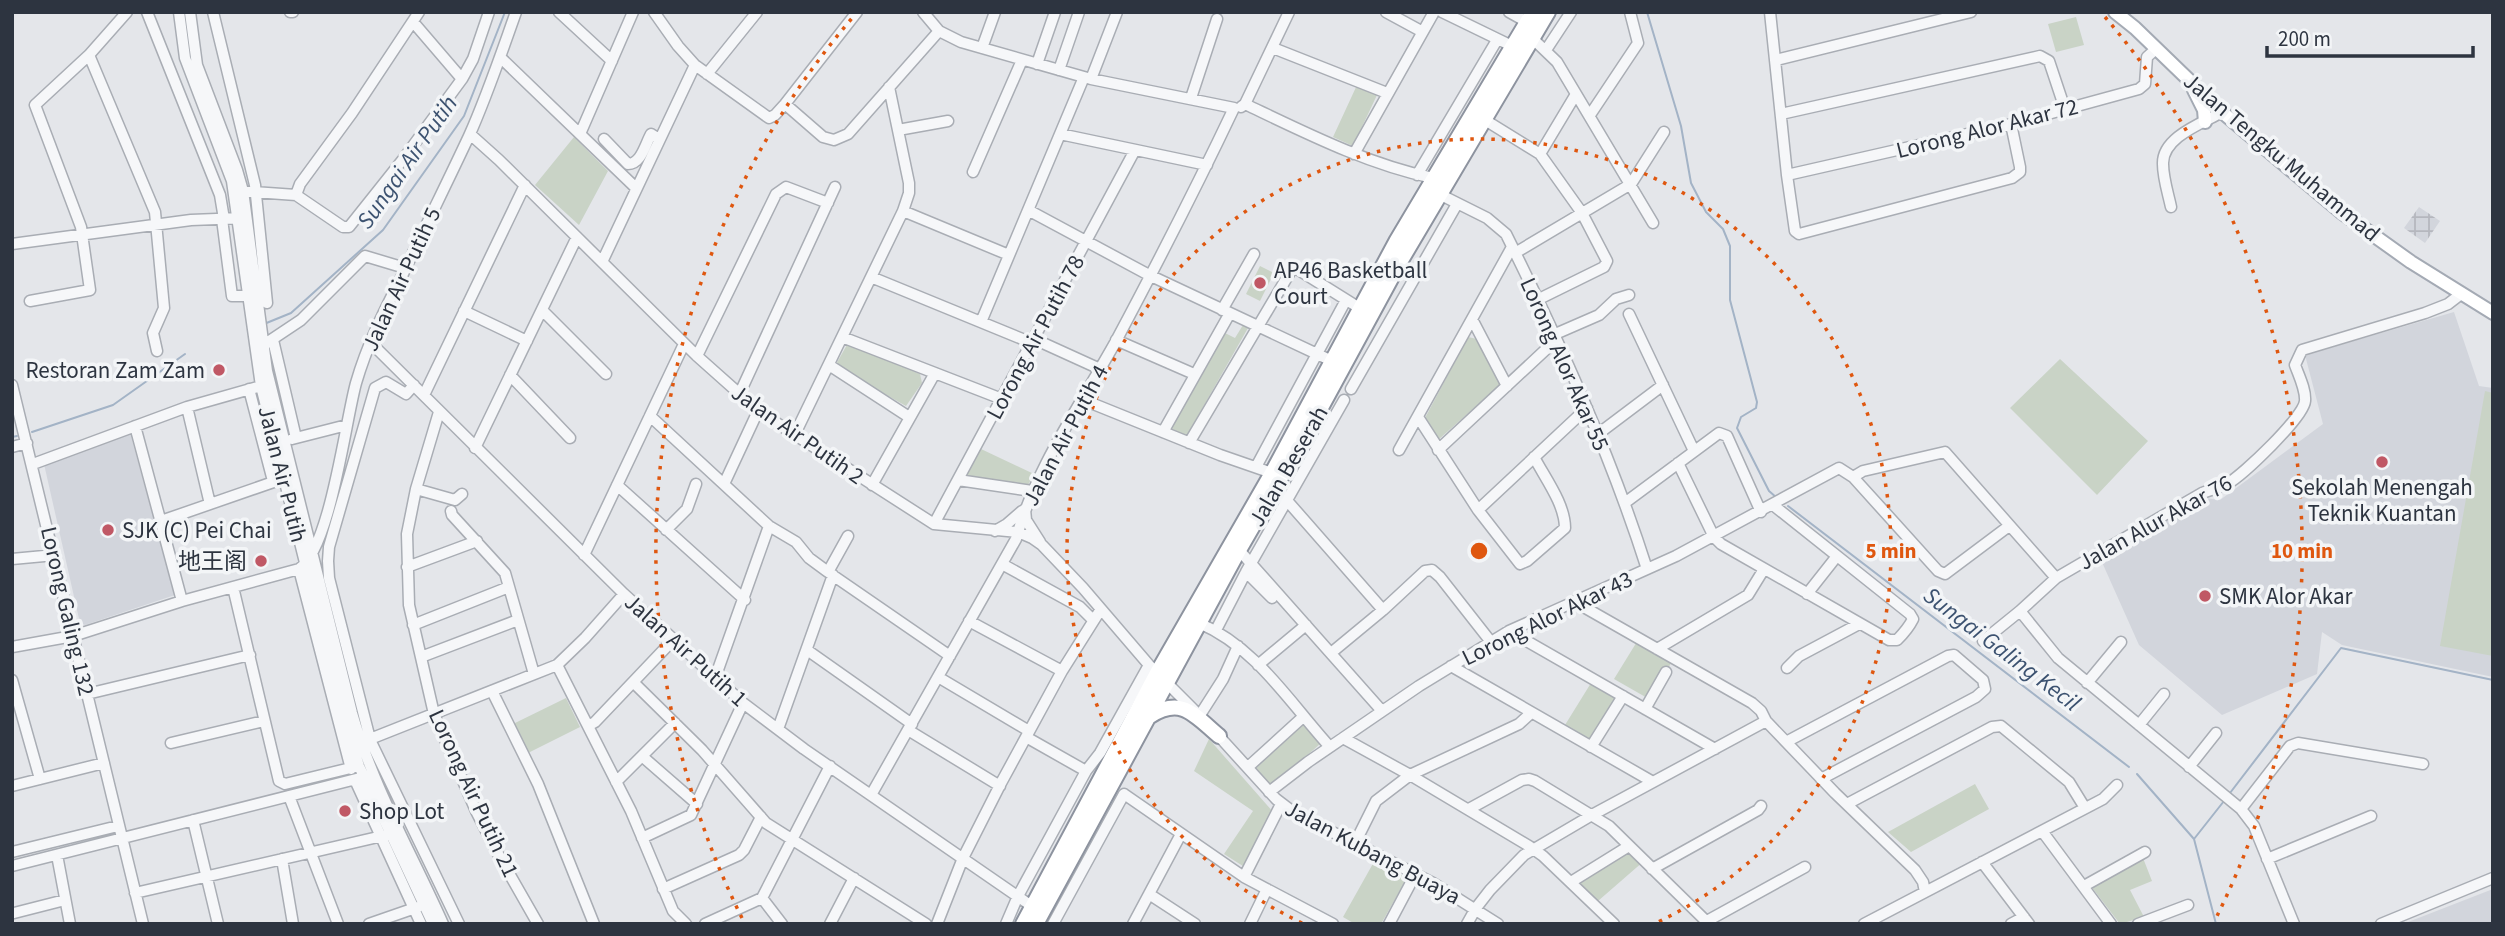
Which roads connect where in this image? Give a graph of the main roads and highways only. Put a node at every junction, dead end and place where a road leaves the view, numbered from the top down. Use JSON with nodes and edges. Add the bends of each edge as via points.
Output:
{"nodes":[{"id":1,"x":1548,"y":12,"type":"edge"},
{"id":2,"x":2115,"y":12,"type":"edge"},
{"id":3,"x":1530,"y":17,"type":"edge"},
{"id":4,"x":2187,"y":79,"type":"junction"},
{"id":5,"x":2205,"y":122,"type":"road end"},
{"id":6,"x":2493,"y":313,"type":"edge"},
{"id":7,"x":1158,"y":673,"type":"junction"},
{"id":8,"x":1150,"y":716,"type":"junction"},
{"id":9,"x":1219,"y":736,"type":"road end"},
{"id":10,"x":1036,"y":914,"type":"edge"},
{"id":11,"x":1023,"y":924,"type":"edge"}],
"edges":[{"from":1,"to":7,"type":"highway","name":"Jalan Beserah","via":[[1400,262],[1199,623]]},
{"from":2,"to":4,"type":"main road","name":"Jalan Tengku Muhammad"},
{"from":3,"to":7,"type":"highway","name":"Jalan Beserah","via":[[1361,309],[1325,358],[1272,473]]},
{"from":4,"to":5,"type":"main road","via":[[2204,110]]},
{"from":4,"to":6,"type":"main road","name":"Jalan Tengku Muhammad","via":[[2360,227]]},
{"from":7,"to":8,"type":"highway","name":"Jalan Beserah"},
{"from":7,"to":10,"type":"highway","name":"Jalan Beserah"},
{"from":8,"to":9,"type":"highway","via":[[1169,707],[1184,708]]},
{"from":8,"to":10,"type":"highway","name":"Jalan Beserah"},
{"from":10,"to":11,"type":"highway","name":"Jalan Beserah"}]}
